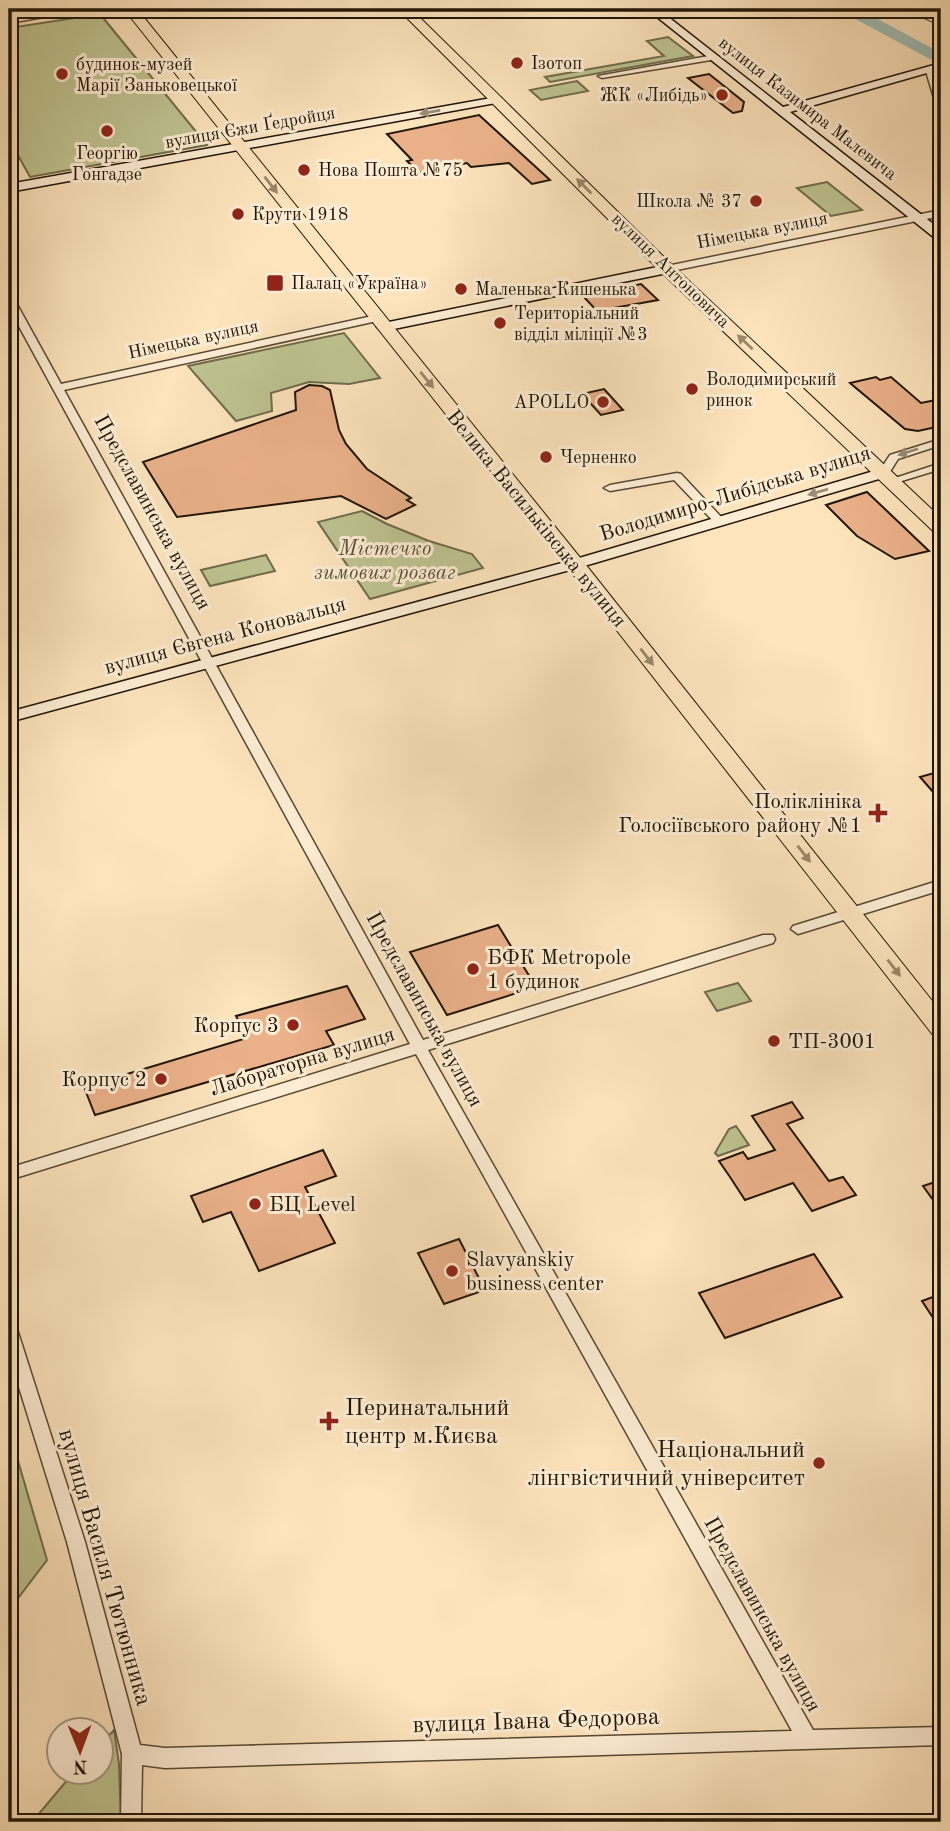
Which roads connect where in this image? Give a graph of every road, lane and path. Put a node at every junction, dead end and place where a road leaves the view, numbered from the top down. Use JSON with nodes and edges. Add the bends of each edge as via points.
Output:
{"nodes":[{"id":1,"x":86,"y":9,"type":"edge"},
{"id":2,"x":130,"y":9,"type":"edge"},
{"id":3,"x":404,"y":9,"type":"edge"},
{"id":4,"x":652,"y":9,"type":"edge"},
{"id":5,"x":9,"y":21,"type":"edge"},
{"id":6,"x":715,"y":57,"type":"junction"},
{"id":7,"x":936,"y":68,"type":"edge"},
{"id":8,"x":602,"y":76,"type":"dead end"},
{"id":9,"x":497,"y":100,"type":"junction"},
{"id":10,"x":941,"y":108,"type":"edge"},
{"id":11,"x":784,"y":110,"type":"junction"},
{"id":12,"x":242,"y":147,"type":"junction"},
{"id":13,"x":9,"y":188,"type":"edge"},
{"id":14,"x":941,"y":213,"type":"edge"},
{"id":15,"x":918,"y":218,"type":"junction"},
{"id":16,"x":941,"y":236,"type":"edge"},
{"id":17,"x":667,"y":269,"type":"junction"},
{"id":18,"x":9,"y":299,"type":"edge"},
{"id":19,"x":380,"y":323,"type":"junction"},
{"id":20,"x":23,"y":327,"type":"junction"},
{"id":21,"x":9,"y":329,"type":"edge"},
{"id":22,"x":59,"y":388,"type":"junction"},
{"id":23,"x":941,"y":442,"type":"edge"},
{"id":24,"x":941,"y":466,"type":"edge"},
{"id":25,"x":888,"y":477,"type":"junction"},
{"id":26,"x":610,"y":488,"type":"dead end"},
{"id":27,"x":719,"y":521,"type":"junction"},
{"id":28,"x":941,"y":528,"type":"edge"},
{"id":29,"x":575,"y":564,"type":"junction"},
{"id":30,"x":209,"y":663,"type":"junction"},
{"id":31,"x":9,"y":717,"type":"edge"},
{"id":32,"x":941,"y":885,"type":"edge"},
{"id":33,"x":851,"y":914,"type":"junction"},
{"id":34,"x":798,"y":929,"type":"dead end"},
{"id":35,"x":768,"y":939,"type":"dead end"},
{"id":36,"x":941,"y":1029,"type":"edge"},
{"id":37,"x":419,"y":1046,"type":"junction"},
{"id":38,"x":9,"y":1174,"type":"edge"},
{"id":39,"x":9,"y":1329,"type":"edge"},
{"id":40,"x":941,"y":1736,"type":"edge"},
{"id":41,"x":807,"y":1739,"type":"junction"},
{"id":42,"x":132,"y":1754,"type":"junction"},
{"id":43,"x":131,"y":1822,"type":"edge"}],
"edges":[{"from":1,"to":5,"type":"street"},
{"from":2,"to":12,"type":"main road","name":"Велика Васильківська вулиця"},
{"from":3,"to":9,"type":"main road","name":"вулиця Антоновича"},
{"from":4,"to":6,"type":"main road","name":"вулиця Казимира Малевича"},
{"from":6,"to":8,"type":"street"},
{"from":6,"to":11,"type":"main road","name":"вулиця Казимира Малевича"},
{"from":7,"to":10,"type":"street"},
{"from":7,"to":11,"type":"main road"},
{"from":9,"to":12,"type":"main road","name":"вулиця Єжи Ґедройця","one_way":true},
{"from":17,"to":9,"type":"main road","name":"вулиця Антоновича","one_way":true},
{"from":11,"to":15,"type":"main road","name":"вулиця Казимира Малевича"},
{"from":12,"to":13,"type":"main road","name":"вулиця Єжи Ґедройця"},
{"from":12,"to":19,"type":"main road","name":"Велика Васильківська вулиця","one_way":true},
{"from":14,"to":15,"type":"street","name":"Німецька вулиця"},
{"from":15,"to":16,"type":"main road","name":"вулиця Казимира Малевича"},
{"from":15,"to":17,"type":"street","name":"Німецька вулиця"},
{"from":17,"to":19,"type":"main road","name":"Німецька вулиця"},
{"from":25,"to":17,"type":"main road","name":"вулиця Антоновича","one_way":true},
{"from":18,"to":20,"type":"street","name":"Предславинська вулиця"},
{"from":19,"to":22,"type":"street","name":"Німецька вулиця"},
{"from":19,"to":29,"type":"main road","name":"Велика Васильківська вулиця","one_way":true},
{"from":20,"to":21,"type":"street"},
{"from":20,"to":22,"type":"street","name":"Предславинська вулиця"},
{"from":22,"to":30,"type":"street","name":"Предславинська вулиця"},
{"from":23,"to":25,"type":"street","name":"Володимиро-Либідська вулиця","one_way":true,"via":[[894,457]]},
{"from":24,"to":25,"type":"street","name":"Володимиро-Либідська вулиця"},
{"from":25,"to":27,"type":"main road","name":"Володимиро-Либідська вулиця","one_way":true},
{"from":25,"to":28,"type":"main road","name":"вулиця Антоновича"},
{"from":26,"to":27,"type":"street","via":[[677,477]]},
{"from":27,"to":29,"type":"main road","name":"Володимиро-Либідська вулиця"},
{"from":29,"to":30,"type":"main road","name":"вулиця Євгена Коновальця"},
{"from":29,"to":33,"type":"main road","name":"Велика Васильківська вулиця","one_way":true},
{"from":30,"to":31,"type":"main road","name":"вулиця Євгена Коновальця"},
{"from":30,"to":37,"type":"street","name":"Предславинська вулиця"},
{"from":32,"to":33,"type":"street"},
{"from":33,"to":34,"type":"street"},
{"from":33,"to":36,"type":"main road","name":"Велика Васильківська вулиця","one_way":true},
{"from":35,"to":37,"type":"street","name":"Лабораторна вулиця"},
{"from":37,"to":38,"type":"street","name":"Лабораторна вулиця"},
{"from":37,"to":41,"type":"street","name":"Предславинська вулиця"},
{"from":39,"to":42,"type":"street","name":"вулиця Василя Тютюнника","via":[[76,1542]]},
{"from":40,"to":41,"type":"street","name":"вулиця Івана Федорова"},
{"from":41,"to":42,"type":"street","name":"вулиця Івана Федорова","via":[[165,1758]]},
{"from":42,"to":43,"type":"street","name":"вулиця Василя Тютюнника"}]}
